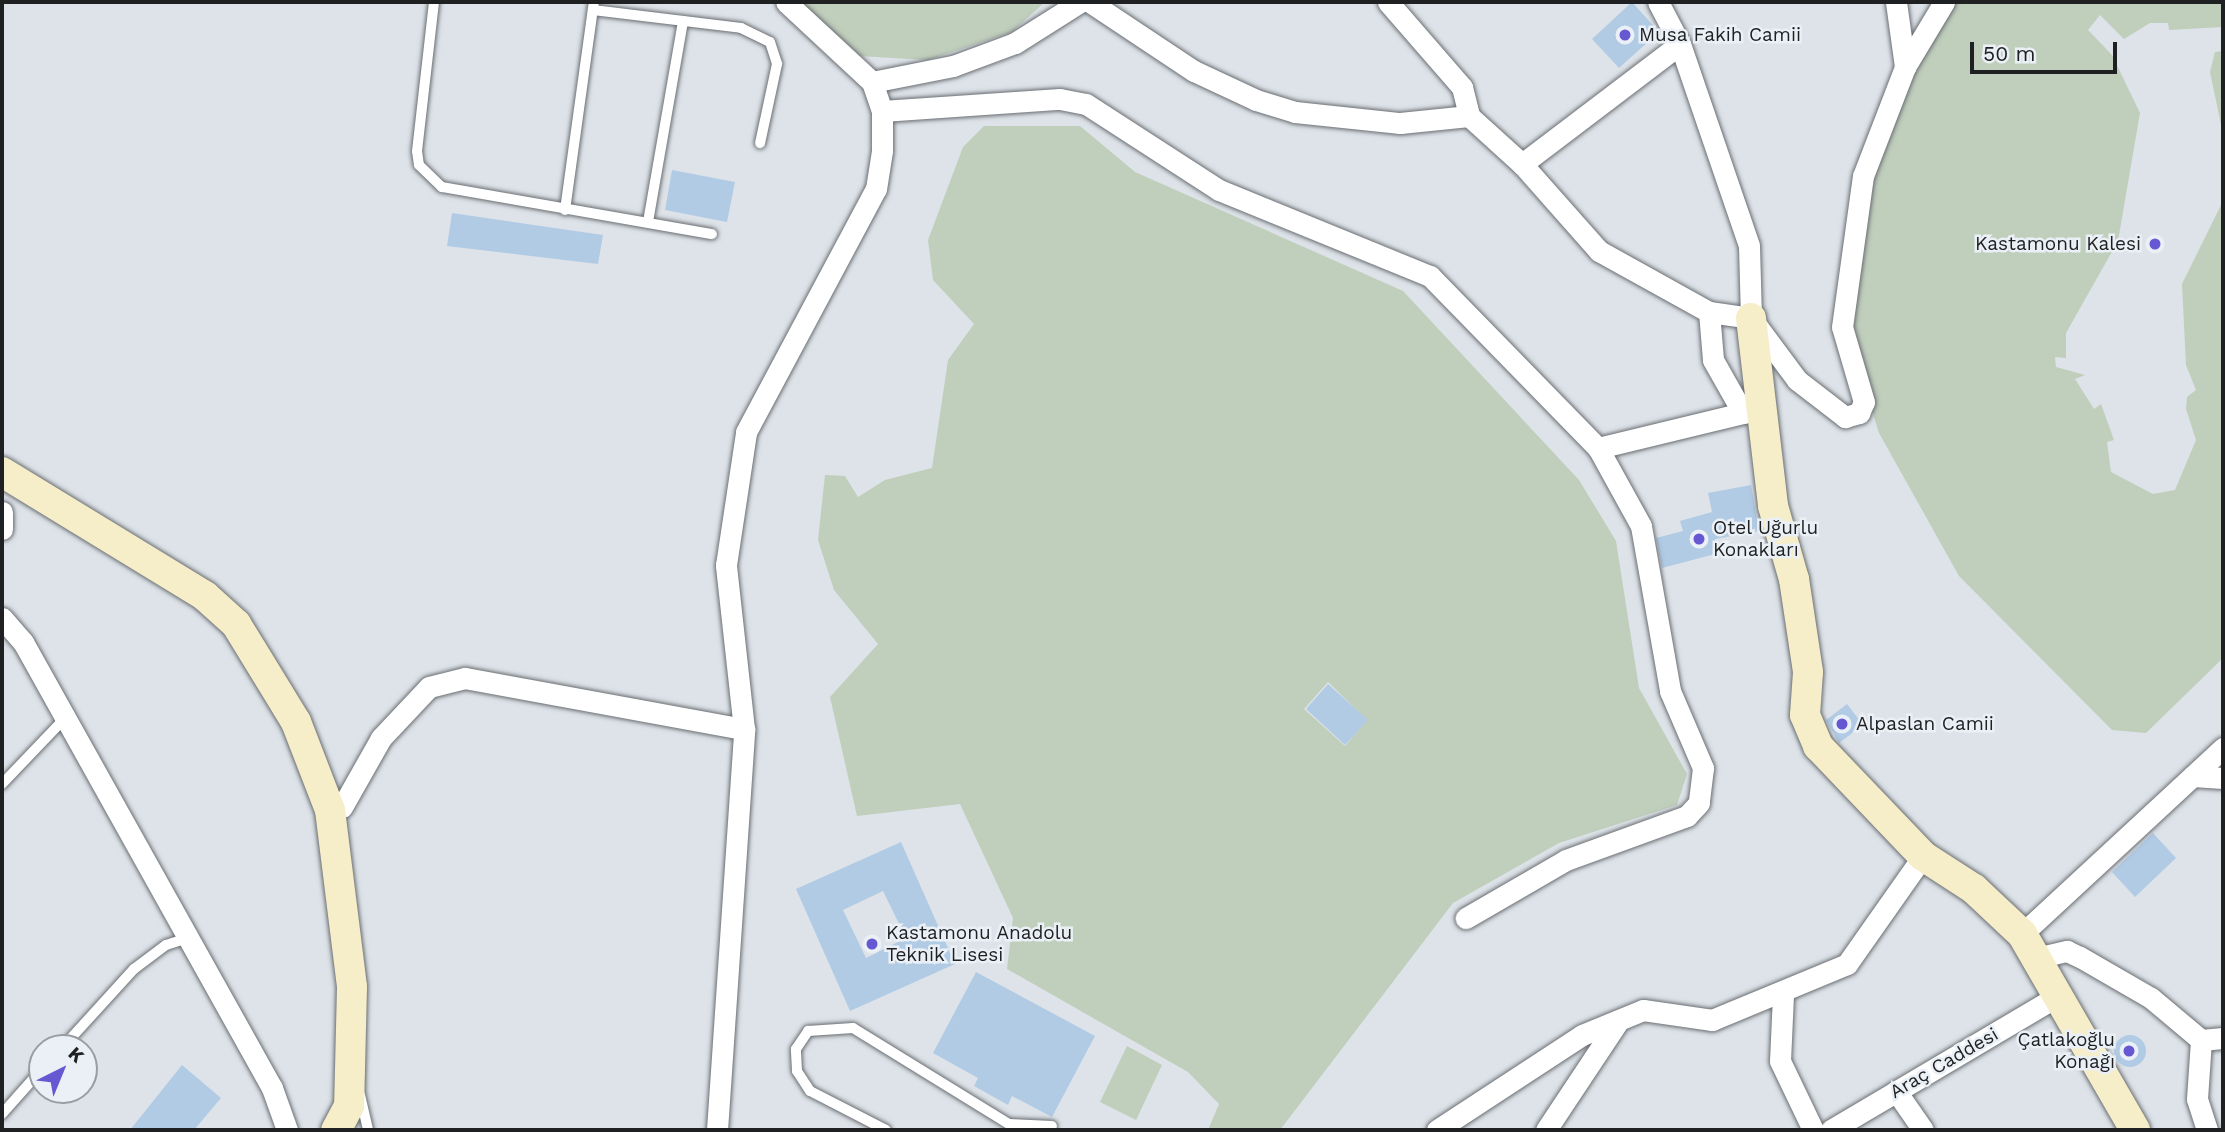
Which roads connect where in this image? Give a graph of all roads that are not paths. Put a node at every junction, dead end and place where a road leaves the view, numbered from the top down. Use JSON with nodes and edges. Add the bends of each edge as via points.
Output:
{"nodes":[{"id":1,"x":434,"y":2,"type":"edge"},
{"id":2,"x":786,"y":2,"type":"edge"},
{"id":3,"x":1080,"y":2,"type":"edge"},
{"id":4,"x":1090,"y":2,"type":"edge"},
{"id":5,"x":1388,"y":2,"type":"edge"},
{"id":6,"x":1896,"y":2,"type":"edge"},
{"id":7,"x":1944,"y":2,"type":"edge"},
{"id":8,"x":1662,"y":3,"type":"edge"},
{"id":9,"x":593,"y":6,"type":"edge"},
{"id":10,"x":683,"y":21,"type":"junction"},
{"id":11,"x":1680,"y":44,"type":"junction"},
{"id":12,"x":1905,"y":67,"type":"junction"},
{"id":13,"x":872,"y":82,"type":"junction"},
{"id":14,"x":882,"y":111,"type":"junction"},
{"id":15,"x":1469,"y":116,"type":"junction"},
{"id":16,"x":760,"y":143,"type":"dead end"},
{"id":17,"x":1522,"y":164,"type":"junction"},
{"id":18,"x":565,"y":211,"type":"junction"},
{"id":19,"x":648,"y":222,"type":"junction"},
{"id":20,"x":712,"y":234,"type":"dead end"},
{"id":21,"x":1709,"y":312,"type":"junction"},
{"id":22,"x":1751,"y":318,"type":"junction"},
{"id":23,"x":1751,"y":411,"type":"junction"},
{"id":24,"x":1598,"y":448,"type":"junction"},
{"id":25,"x":2,"y":472,"type":"edge"},
{"id":26,"x":2,"y":512,"type":"edge"},
{"id":27,"x":2,"y":529,"type":"edge"},
{"id":28,"x":2,"y":618,"type":"edge"},
{"id":29,"x":65,"y":718,"type":"junction"},
{"id":30,"x":744,"y":729,"type":"junction"},
{"id":31,"x":2223,"y":748,"type":"edge"},
{"id":32,"x":2193,"y":776,"type":"junction"},
{"id":33,"x":2223,"y":778,"type":"edge"},
{"id":34,"x":2,"y":785,"type":"edge"},
{"id":35,"x":330,"y":810,"type":"junction"},
{"id":36,"x":1923,"y":856,"type":"junction"},
{"id":37,"x":1466,"y":918,"type":"dead end"},
{"id":38,"x":188,"y":938,"type":"junction"},
{"id":39,"x":2029,"y":946,"type":"junction"},
{"id":40,"x":1783,"y":995,"type":"junction"},
{"id":41,"x":2058,"y":996,"type":"junction"},
{"id":42,"x":1619,"y":1020,"type":"junction"},
{"id":43,"x":75,"y":1034,"type":"edge"},
{"id":44,"x":2223,"y":1038,"type":"edge"},
{"id":45,"x":2201,"y":1040,"type":"junction"},
{"id":46,"x":28,"y":1085,"type":"edge"},
{"id":47,"x":1896,"y":1091,"type":"junction"},
{"id":48,"x":2,"y":1114,"type":"edge"},
{"id":49,"x":343,"y":1122,"type":"edge"},
{"id":50,"x":1052,"y":1126,"type":"dead end"},
{"id":51,"x":724,"y":1129,"type":"edge"},
{"id":52,"x":287,"y":1130,"type":"edge"},
{"id":53,"x":368,"y":1130,"type":"edge"},
{"id":54,"x":886,"y":1130,"type":"edge"},
{"id":55,"x":1437,"y":1130,"type":"edge"},
{"id":56,"x":1546,"y":1130,"type":"edge"},
{"id":57,"x":1813,"y":1130,"type":"edge"},
{"id":58,"x":1831,"y":1130,"type":"edge"},
{"id":59,"x":1923,"y":1130,"type":"edge"},
{"id":60,"x":2135,"y":1130,"type":"edge"},
{"id":61,"x":2207,"y":1130,"type":"edge"}],
"edges":[{"from":1,"to":18,"type":"lane","via":[[419,165],[454,192]]},
{"from":2,"to":13,"type":"street"},
{"from":3,"to":13,"type":"street","via":[[1015,43],[953,66]]},
{"from":4,"to":15,"type":"street","via":[[1194,71],[1256,100],[1295,112],[1400,123]]},
{"from":5,"to":15,"type":"street","via":[[1462,88]]},
{"from":6,"to":12,"type":"street"},
{"from":7,"to":12,"type":"street"},
{"from":8,"to":11,"type":"street"},
{"from":9,"to":10,"type":"lane"},
{"from":9,"to":18,"type":"lane"},
{"from":10,"to":16,"type":"lane","via":[[741,28],[770,42],[777,64]]},
{"from":10,"to":19,"type":"lane"},
{"from":11,"to":17,"type":"street"},
{"from":11,"to":22,"type":"street","via":[[1749,246]]},
{"from":12,"to":22,"type":"street","via":[[1863,176],[1842,327],[1864,402],[1859,413],[1845,417],[1827,408],[1797,380]]},
{"from":13,"to":14,"type":"street"},
{"from":14,"to":24,"type":"street","via":[[1060,99],[1086,103],[1219,190],[1430,275]]},
{"from":14,"to":30,"type":"street","via":[[876,189],[746,432],[726,565]]},
{"from":15,"to":17,"type":"street"},
{"from":17,"to":21,"type":"street","via":[[1599,251]]},
{"from":18,"to":19,"type":"lane"},
{"from":19,"to":20,"type":"lane"},
{"from":21,"to":22,"type":"street"},
{"from":21,"to":23,"type":"street","via":[[1713,360]]},
{"from":22,"to":23,"type":"main road"},
{"from":23,"to":24,"type":"street"},
{"from":23,"to":36,"type":"main road","via":[[1794,579],[1808,672],[1805,715],[1836,769]]},
{"from":24,"to":37,"type":"street","via":[[1641,526],[1670,691],[1703,768],[1699,803],[1687,816],[1566,859]]},
{"from":25,"to":35,"type":"main road","via":[[205,596],[236,624],[296,722]]},
{"from":26,"to":27,"type":"street"},
{"from":28,"to":29,"type":"street","via":[[23,642]]},
{"from":29,"to":34,"type":"lane"},
{"from":29,"to":38,"type":"street"},
{"from":30,"to":35,"type":"street","via":[[465,678],[429,687],[381,738],[342,807]]},
{"from":30,"to":51,"type":"street"},
{"from":31,"to":32,"type":"street"},
{"from":32,"to":33,"type":"street"},
{"from":32,"to":39,"type":"street"},
{"from":35,"to":49,"type":"main road","via":[[352,987]]},
{"from":36,"to":39,"type":"main road","via":[[1975,889]]},
{"from":36,"to":40,"type":"street","via":[[1847,964]]},
{"from":38,"to":43,"type":"lane","via":[[166,944],[134,968]]},
{"from":38,"to":52,"type":"street","via":[[272,1088]]},
{"from":39,"to":41,"type":"main road"},
{"from":39,"to":45,"type":"street","via":[[2080,957],[2151,998]]},
{"from":40,"to":42,"type":"street","via":[[1712,1020],[1643,1010]]},
{"from":40,"to":57,"type":"street","via":[[1780,1061]]},
{"from":41,"to":47,"type":"street","name":"Araç Caddesi"},
{"from":41,"to":60,"type":"main road"},
{"from":42,"to":55,"type":"street","via":[[1582,1035]]},
{"from":42,"to":56,"type":"street"},
{"from":44,"to":45,"type":"street"},
{"from":45,"to":61,"type":"street","via":[[2197,1099]]},
{"from":46,"to":48,"type":"lane"},
{"from":47,"to":58,"type":"street","name":"Araç Caddesi"},
{"from":47,"to":59,"type":"street"},
{"from":49,"to":53,"type":"lane","via":[[360,1094]]},
{"from":50,"to":54,"type":"lane","via":[[1009,1124],[853,1028],[808,1031],[796,1049],[797,1071],[810,1091]]}]}
